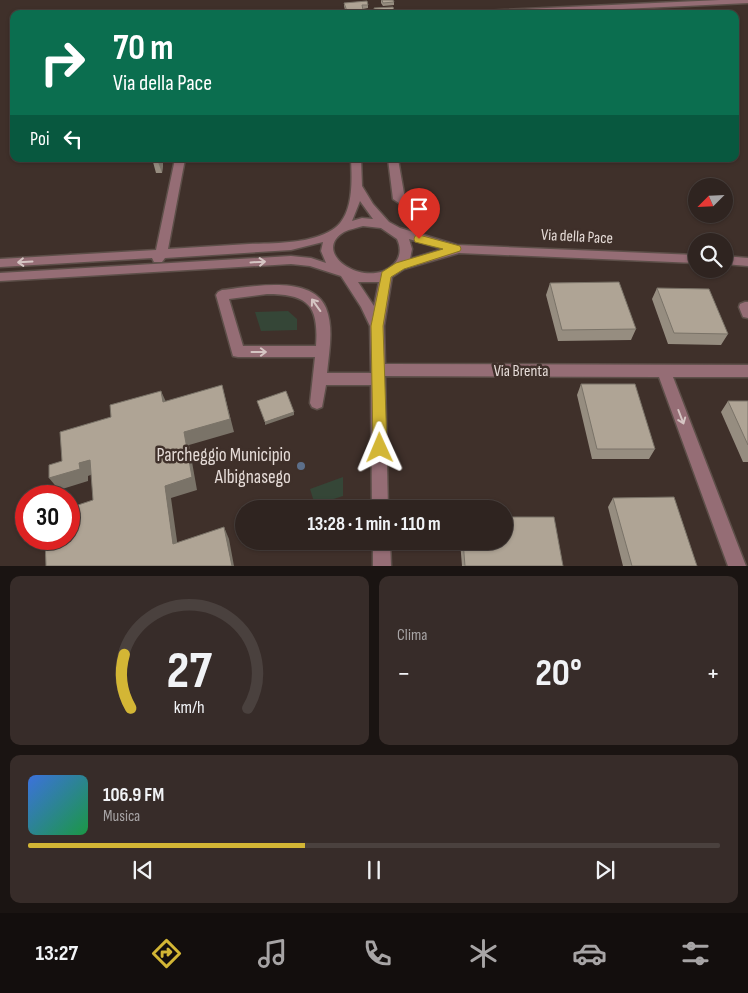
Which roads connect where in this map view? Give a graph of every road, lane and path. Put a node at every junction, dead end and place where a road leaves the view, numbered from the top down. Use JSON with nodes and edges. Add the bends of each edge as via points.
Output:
{"nodes":[{"id":1,"x":748,"y":1,"type":"edge"},
{"id":2,"x":549,"y":10,"type":"edge"},
{"id":3,"x":179,"y":162,"type":"edge"},
{"id":4,"x":356,"y":162,"type":"edge"},
{"id":5,"x":394,"y":162,"type":"edge"},
{"id":6,"x":357,"y":186,"type":"junction"},
{"id":7,"x":399,"y":199,"type":"dead end"},
{"id":8,"x":384,"y":224,"type":"junction"},
{"id":9,"x":338,"y":231,"type":"junction"},
{"id":10,"x":397,"y":231,"type":"junction"},
{"id":11,"x":456,"y":249,"type":"junction"},
{"id":12,"x":161,"y":254,"type":"junction"},
{"id":13,"x":688,"y":259,"type":"edge"},
{"id":14,"x":733,"y":261,"type":"edge"},
{"id":15,"x":748,"y":262,"type":"edge"},
{"id":16,"x":0,"y":263,"type":"edge"},
{"id":17,"x":235,"y":263,"type":"junction"},
{"id":18,"x":400,"y":266,"type":"junction"},
{"id":19,"x":343,"y":272,"type":"junction"},
{"id":20,"x":386,"y":275,"type":"junction"},
{"id":21,"x":5,"y":277,"type":"edge"},
{"id":22,"x":748,"y":307,"type":"edge"},
{"id":23,"x":748,"y":313,"type":"edge"},
{"id":24,"x":377,"y":326,"type":"junction"},
{"id":25,"x":321,"y":351,"type":"junction"},
{"id":26,"x":664,"y":371,"type":"junction"},
{"id":27,"x":748,"y":371,"type":"edge"},
{"id":28,"x":379,"y":375,"type":"junction"},
{"id":29,"x":319,"y":379,"type":"junction"},
{"id":30,"x":317,"y":403,"type":"dead end"},
{"id":31,"x":380,"y":500,"type":"edge"},
{"id":32,"x":381,"y":550,"type":"edge"},
{"id":33,"x":382,"y":566,"type":"edge"},
{"id":34,"x":737,"y":566,"type":"edge"}],
"edges":[{"from":1,"to":2,"type":"street"},
{"from":3,"to":12,"type":"street"},
{"from":4,"to":6,"type":"street"},
{"from":5,"to":7,"type":"street"},
{"from":6,"to":8,"type":"street"},
{"from":6,"to":9,"type":"street","via":[[351,216]]},
{"from":8,"to":9,"type":"street","via":[[362,222]]},
{"from":8,"to":10,"type":"street"},
{"from":9,"to":12,"type":"street","via":[[291,246]]},
{"from":9,"to":19,"type":"street","via":[[327,248],[328,256]]},
{"from":10,"to":11,"type":"street","name":"Via della Pace"},
{"from":10,"to":18,"type":"street","via":[[406,244],[405,259]]},
{"from":11,"to":13,"type":"street","name":"Via della Pace"},
{"from":11,"to":18,"type":"street","name":"Via della Pace"},
{"from":12,"to":16,"type":"street","one_way":true},
{"from":12,"to":17,"type":"street","via":[[167,259],[197,258]]},
{"from":12,"to":21,"type":"street","via":[[154,260],[76,266]]},
{"from":14,"to":15,"type":"street"},
{"from":17,"to":19,"type":"street","one_way":true,"via":[[291,260],[311,262]]},
{"from":17,"to":21,"type":"street"},
{"from":18,"to":20,"type":"street"},
{"from":19,"to":20,"type":"street","via":[[366,278]]},
{"from":19,"to":24,"type":"street","via":[[368,305]]},
{"from":20,"to":24,"type":"street"},
{"from":22,"to":23,"type":"street","via":[[745,307]]},
{"from":24,"to":28,"type":"street"},
{"from":25,"to":25,"type":"street","one_way":true,"via":[[324,324],[321,312],[306,293],[294,289],[222,295],[238,352]]},
{"from":25,"to":29,"type":"street"},
{"from":26,"to":27,"type":"street","name":"Via Brenta"},
{"from":26,"to":28,"type":"street","name":"Via Brenta"},
{"from":26,"to":34,"type":"street","one_way":true},
{"from":28,"to":29,"type":"street","name":"Via Brenta"},
{"from":28,"to":31,"type":"street"},
{"from":29,"to":30,"type":"street"},
{"from":32,"to":33,"type":"street"}]}
